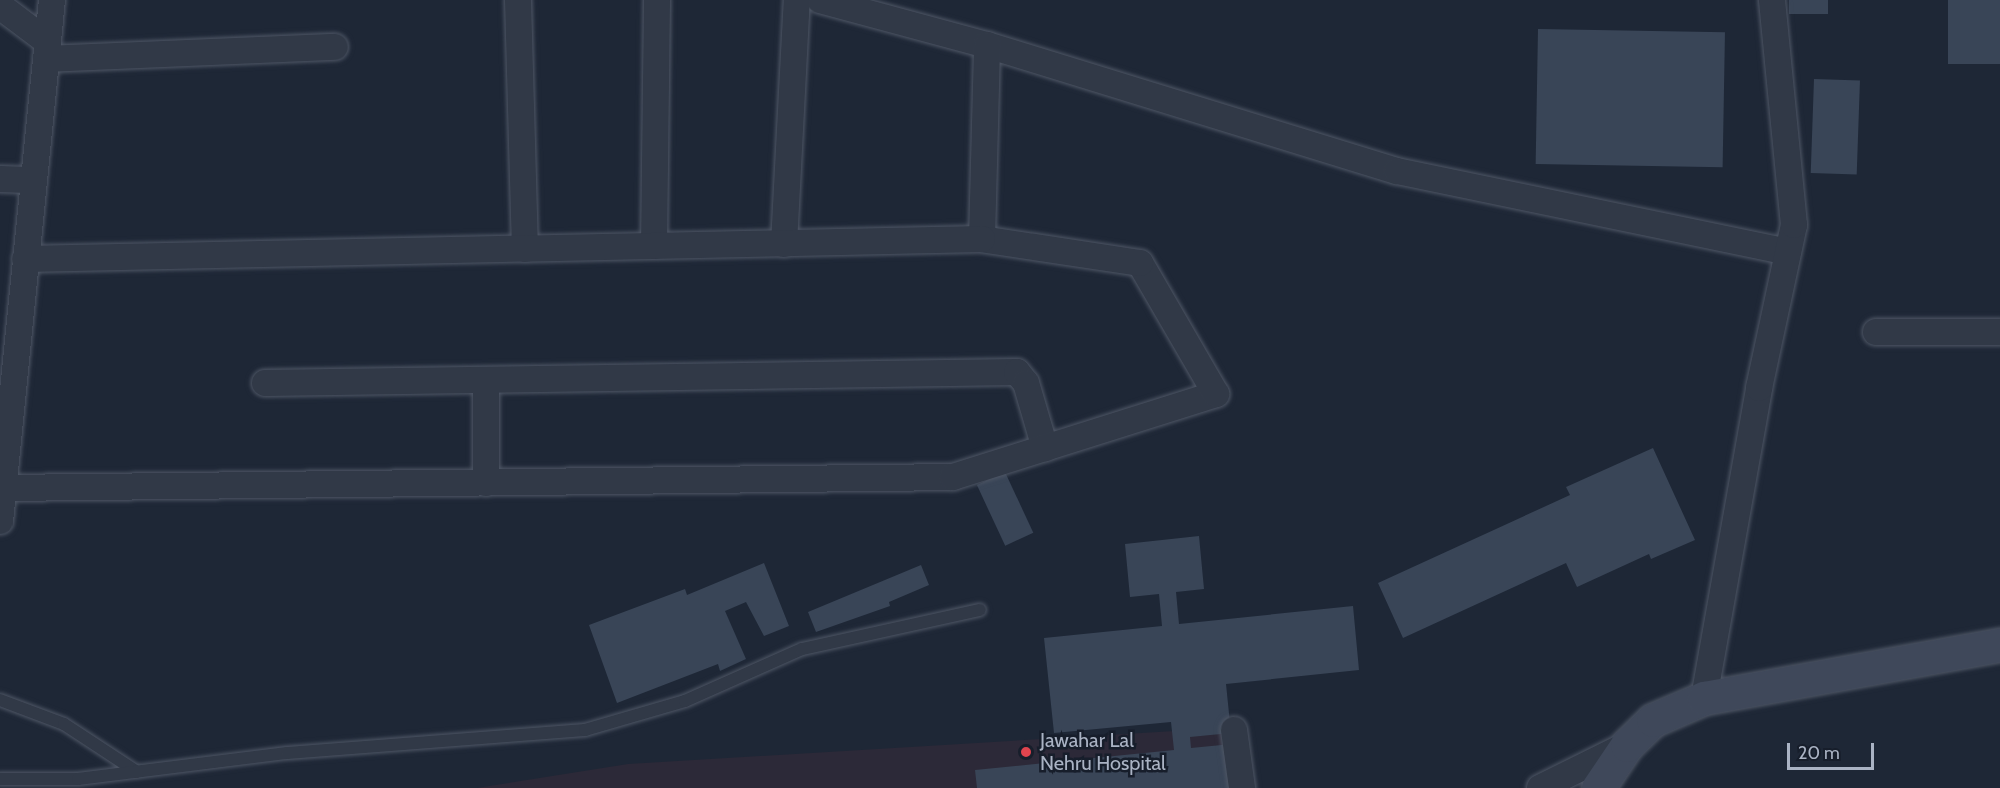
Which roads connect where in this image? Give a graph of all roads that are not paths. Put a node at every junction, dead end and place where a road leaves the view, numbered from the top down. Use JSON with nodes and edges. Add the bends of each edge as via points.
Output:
{"nodes":[{"id":1,"x":52,"y":0,"type":"edge"},
{"id":2,"x":518,"y":0,"type":"edge"},
{"id":3,"x":657,"y":0,"type":"edge"},
{"id":4,"x":797,"y":0,"type":"edge"},
{"id":5,"x":820,"y":0,"type":"edge"},
{"id":6,"x":1772,"y":0,"type":"edge"},
{"id":7,"x":0,"y":6,"type":"edge"},
{"id":8,"x":987,"y":45,"type":"junction"},
{"id":9,"x":335,"y":47,"type":"dead end"},
{"id":10,"x":47,"y":51,"type":"junction"},
{"id":11,"x":0,"y":179,"type":"edge"},
{"id":12,"x":33,"y":180,"type":"junction"},
{"id":13,"x":982,"y":239,"type":"junction"},
{"id":14,"x":784,"y":244,"type":"junction"},
{"id":15,"x":654,"y":246,"type":"junction"},
{"id":16,"x":525,"y":249,"type":"junction"},
{"id":17,"x":1788,"y":252,"type":"junction"},
{"id":18,"x":25,"y":260,"type":"junction"},
{"id":19,"x":1876,"y":332,"type":"dead end"},
{"id":20,"x":2000,"y":332,"type":"edge"},
{"id":21,"x":486,"y":380,"type":"junction"},
{"id":22,"x":265,"y":383,"type":"dead end"},
{"id":23,"x":1045,"y":448,"type":"junction"},
{"id":24,"x":486,"y":483,"type":"junction"},
{"id":25,"x":3,"y":488,"type":"junction"},
{"id":26,"x":0,"y":522,"type":"edge"},
{"id":27,"x":980,"y":610,"type":"dead end"},
{"id":28,"x":2000,"y":645,"type":"edge"},
{"id":29,"x":1704,"y":699,"type":"junction"},
{"id":30,"x":0,"y":700,"type":"edge"},
{"id":31,"x":1234,"y":730,"type":"dead end"},
{"id":32,"x":1627,"y":745,"type":"junction"},
{"id":33,"x":137,"y":772,"type":"junction"},
{"id":34,"x":78,"y":778,"type":"junction"},
{"id":35,"x":0,"y":779,"type":"edge"},
{"id":36,"x":56,"y":788,"type":"edge"},
{"id":37,"x":1242,"y":788,"type":"edge"},
{"id":38,"x":1540,"y":788,"type":"edge"},
{"id":39,"x":1598,"y":788,"type":"edge"}],
"edges":[{"from":1,"to":10,"type":"street"},
{"from":2,"to":16,"type":"street"},
{"from":3,"to":15,"type":"street"},
{"from":4,"to":14,"type":"street"},
{"from":5,"to":8,"type":"street"},
{"from":6,"to":17,"type":"street","via":[[1794,225]]},
{"from":7,"to":10,"type":"street"},
{"from":8,"to":13,"type":"street"},
{"from":8,"to":17,"type":"street","via":[[1397,171]]},
{"from":9,"to":10,"type":"street"},
{"from":10,"to":12,"type":"street"},
{"from":11,"to":12,"type":"street"},
{"from":12,"to":18,"type":"street"},
{"from":13,"to":14,"type":"street"},
{"from":13,"to":23,"type":"street","via":[[1140,263],[1216,394]]},
{"from":14,"to":15,"type":"street"},
{"from":15,"to":16,"type":"street"},
{"from":16,"to":18,"type":"street"},
{"from":17,"to":29,"type":"street"},
{"from":18,"to":25,"type":"street"},
{"from":19,"to":20,"type":"street"},
{"from":21,"to":22,"type":"street"},
{"from":21,"to":23,"type":"street","via":[[1017,372],[1026,382]]},
{"from":21,"to":24,"type":"street"},
{"from":23,"to":24,"type":"street","via":[[953,477]]},
{"from":24,"to":25,"type":"street"},
{"from":25,"to":26,"type":"street"},
{"from":27,"to":33,"type":"lane","via":[[802,649],[685,701],[585,730],[287,753]]},
{"from":28,"to":29,"type":"street"},
{"from":29,"to":32,"type":"street","via":[[1653,720]]},
{"from":30,"to":33,"type":"lane","via":[[64,724]]},
{"from":31,"to":37,"type":"street"},
{"from":32,"to":38,"type":"street"},
{"from":32,"to":39,"type":"street"},
{"from":33,"to":34,"type":"lane"},
{"from":34,"to":35,"type":"lane"},
{"from":34,"to":36,"type":"lane"}]}
